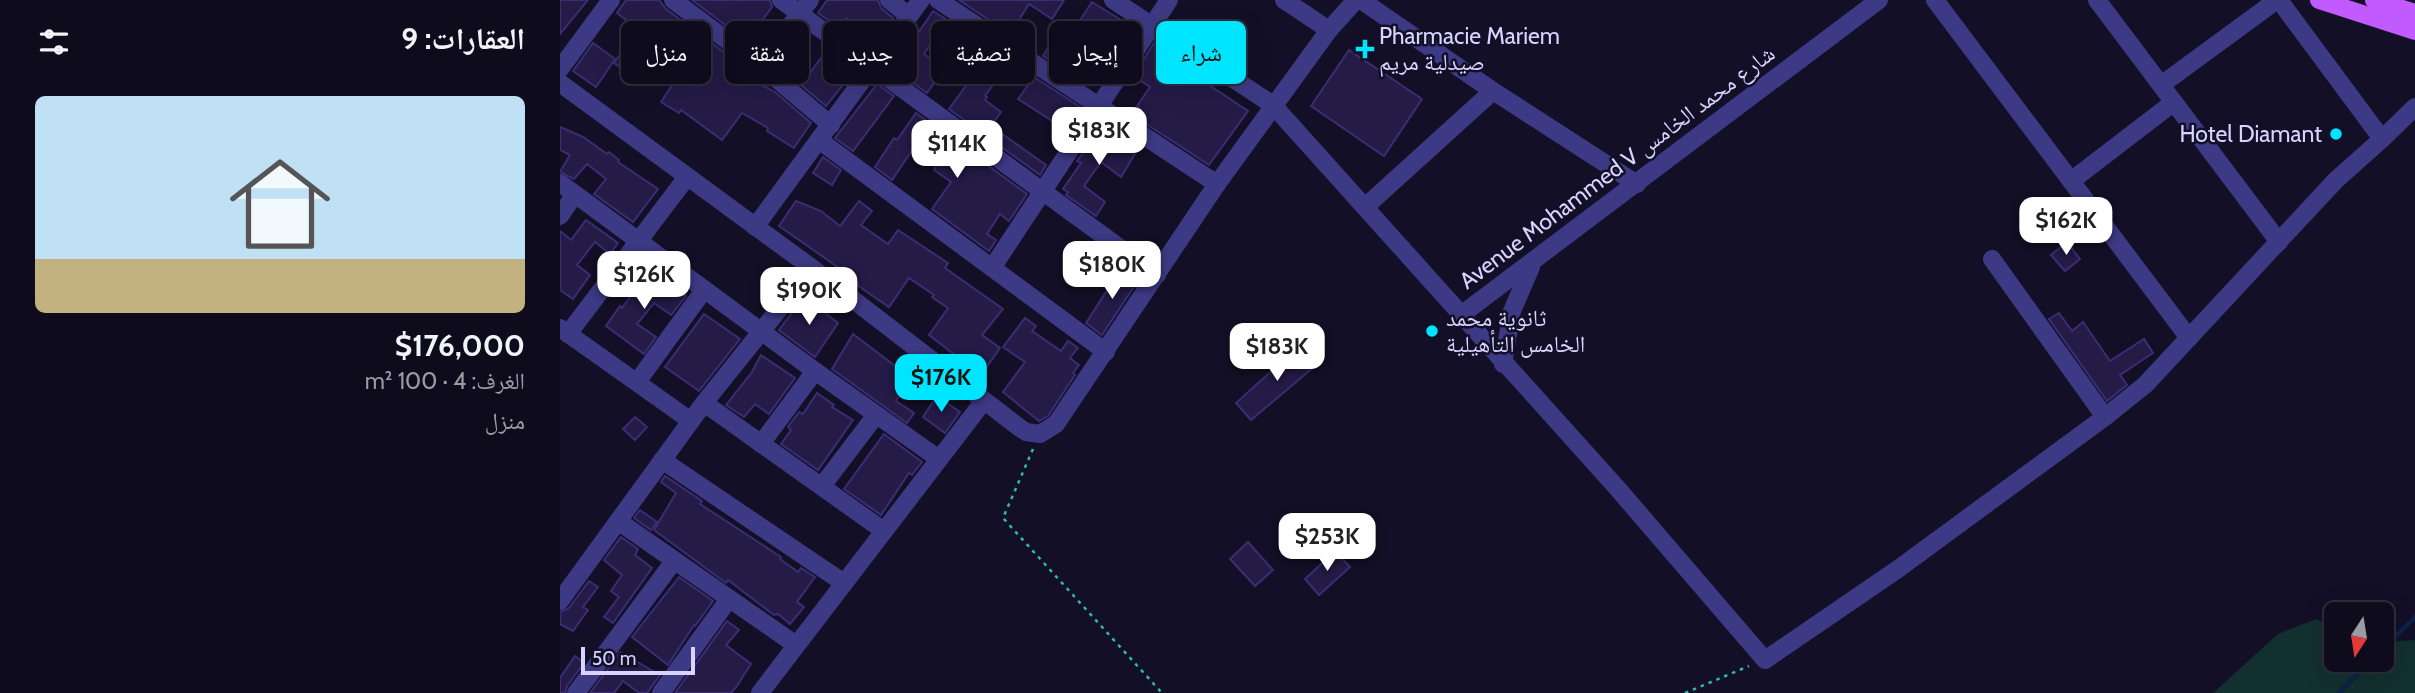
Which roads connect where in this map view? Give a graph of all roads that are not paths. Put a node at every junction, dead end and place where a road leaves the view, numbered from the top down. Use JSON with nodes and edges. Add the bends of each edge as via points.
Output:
{"nodes":[{"id":1,"x":611,"y":0,"type":"edge"},
{"id":2,"x":673,"y":0,"type":"edge"},
{"id":3,"x":781,"y":0,"type":"edge"},
{"id":4,"x":889,"y":0,"type":"edge"},
{"id":5,"x":921,"y":0,"type":"edge"},
{"id":6,"x":938,"y":0,"type":"edge"},
{"id":7,"x":1113,"y":0,"type":"edge"},
{"id":8,"x":1169,"y":0,"type":"edge"},
{"id":9,"x":1284,"y":0,"type":"edge"},
{"id":10,"x":1358,"y":0,"type":"edge"},
{"id":11,"x":1879,"y":0,"type":"edge"},
{"id":12,"x":1935,"y":0,"type":"edge"},
{"id":13,"x":2097,"y":0,"type":"edge"},
{"id":14,"x":2278,"y":0,"type":"edge"},
{"id":15,"x":2319,"y":0,"type":"edge"},
{"id":16,"x":2374,"y":0,"type":"edge"},
{"id":17,"x":805,"y":7,"type":"edge"},
{"id":18,"x":2415,"y":13,"type":"edge"},
{"id":19,"x":909,"y":16,"type":"junction"},
{"id":20,"x":794,"y":21,"type":"edge"},
{"id":21,"x":906,"y":21,"type":"edge"},
{"id":22,"x":823,"y":23,"type":"edge"},
{"id":23,"x":1152,"y":27,"type":"junction"},
{"id":24,"x":1329,"y":30,"type":"junction"},
{"id":25,"x":2415,"y":31,"type":"edge"},
{"id":26,"x":725,"y":39,"type":"edge"},
{"id":27,"x":560,"y":69,"type":"edge"},
{"id":28,"x":782,"y":84,"type":"edge"},
{"id":29,"x":861,"y":84,"type":"edge"},
{"id":30,"x":895,"y":84,"type":"edge"},
{"id":31,"x":2161,"y":85,"type":"junction"},
{"id":32,"x":1493,"y":91,"type":"junction"},
{"id":33,"x":563,"y":92,"type":"edge"},
{"id":34,"x":2174,"y":102,"type":"junction"},
{"id":35,"x":1100,"y":105,"type":"junction"},
{"id":36,"x":1273,"y":105,"type":"junction"},
{"id":37,"x":2415,"y":107,"type":"edge"},
{"id":38,"x":831,"y":125,"type":"junction"},
{"id":39,"x":2382,"y":139,"type":"junction"},
{"id":40,"x":819,"y":140,"type":"junction"},
{"id":41,"x":688,"y":177,"type":"junction"},
{"id":42,"x":2071,"y":181,"type":"junction"},
{"id":43,"x":560,"y":183,"type":"edge"},
{"id":44,"x":1217,"y":184,"type":"junction"},
{"id":45,"x":1637,"y":184,"type":"junction"},
{"id":46,"x":1042,"y":192,"type":"junction"},
{"id":47,"x":575,"y":194,"type":"junction"},
{"id":48,"x":1365,"y":207,"type":"junction"},
{"id":49,"x":560,"y":216,"type":"edge"},
{"id":50,"x":755,"y":227,"type":"junction"},
{"id":51,"x":638,"y":242,"type":"junction"},
{"id":52,"x":2278,"y":242,"type":"junction"},
{"id":53,"x":1992,"y":259,"type":"dead end"},
{"id":54,"x":1533,"y":262,"type":"junction"},
{"id":55,"x":812,"y":268,"type":"junction"},
{"id":56,"x":992,"y":268,"type":"junction"},
{"id":57,"x":1157,"y":275,"type":"junction"},
{"id":58,"x":704,"y":290,"type":"junction"},
{"id":59,"x":1461,"y":315,"type":"junction"},
{"id":60,"x":564,"y":331,"type":"edge"},
{"id":61,"x":761,"y":332,"type":"junction"},
{"id":62,"x":2189,"y":338,"type":"junction"},
{"id":63,"x":1106,"y":352,"type":"junction"},
{"id":64,"x":1503,"y":363,"type":"junction"},
{"id":65,"x":815,"y":371,"type":"junction"},
{"id":66,"x":637,"y":382,"type":"junction"},
{"id":67,"x":983,"y":402,"type":"junction"},
{"id":68,"x":704,"y":403,"type":"junction"},
{"id":69,"x":876,"y":415,"type":"junction"},
{"id":70,"x":2105,"y":417,"type":"junction"},
{"id":71,"x":691,"y":421,"type":"junction"},
{"id":72,"x":761,"y":444,"type":"junction"},
{"id":73,"x":939,"y":459,"type":"junction"},
{"id":74,"x":663,"y":460,"type":"junction"},
{"id":75,"x":822,"y":486,"type":"junction"},
{"id":76,"x":618,"y":522,"type":"junction"},
{"id":77,"x":884,"y":531,"type":"junction"},
{"id":78,"x":674,"y":561,"type":"junction"},
{"id":79,"x":844,"y":583,"type":"junction"},
{"id":80,"x":729,"y":599,"type":"junction"},
{"id":81,"x":560,"y":601,"type":"edge"},
{"id":82,"x":796,"y":645,"type":"junction"},
{"id":83,"x":576,"y":693,"type":"edge"},
{"id":84,"x":661,"y":693,"type":"edge"},
{"id":85,"x":760,"y":693,"type":"edge"}],
"edges":[{"from":1,"to":27,"type":"street"},
{"from":2,"to":26,"type":"street"},
{"from":3,"to":17,"type":"street"},
{"from":4,"to":19,"type":"street"},
{"from":5,"to":19,"type":"street"},
{"from":6,"to":35,"type":"street"},
{"from":7,"to":23,"type":"street","name":"Avenue Mohammed V شارع محمد الخامس"},
{"from":8,"to":23,"type":"street"},
{"from":9,"to":24,"type":"street"},
{"from":10,"to":24,"type":"street"},
{"from":10,"to":32,"type":"street"},
{"from":11,"to":45,"type":"street","name":"Avenue Mohammed V شارع محمد الخامس"},
{"from":12,"to":42,"type":"street"},
{"from":13,"to":31,"type":"street"},
{"from":14,"to":31,"type":"street"},
{"from":14,"to":39,"type":"street"},
{"from":15,"to":25,"type":"main road"},
{"from":16,"to":18,"type":"main road"},
{"from":17,"to":20,"type":"street"},
{"from":17,"to":22,"type":"street"},
{"from":19,"to":21,"type":"street"},
{"from":23,"to":35,"type":"street"},
{"from":23,"to":36,"type":"street","name":"Avenue Mohammed V شارع محمد الخامس"},
{"from":24,"to":36,"type":"street"},
{"from":28,"to":38,"type":"street"},
{"from":29,"to":38,"type":"street"},
{"from":30,"to":46,"type":"street"},
{"from":31,"to":34,"type":"street"},
{"from":32,"to":45,"type":"street"},
{"from":32,"to":48,"type":"street"},
{"from":33,"to":41,"type":"street"},
{"from":34,"to":42,"type":"street"},
{"from":34,"to":52,"type":"street"},
{"from":35,"to":44,"type":"street"},
{"from":35,"to":46,"type":"street"},
{"from":36,"to":44,"type":"street"},
{"from":36,"to":48,"type":"street","name":"Avenue Mohammed V شارع محمد الخامس"},
{"from":37,"to":39,"type":"street"},
{"from":38,"to":40,"type":"street"},
{"from":39,"to":52,"type":"street"},
{"from":40,"to":50,"type":"street"},
{"from":40,"to":56,"type":"street"},
{"from":41,"to":50,"type":"street"},
{"from":41,"to":51,"type":"street"},
{"from":42,"to":62,"type":"street"},
{"from":43,"to":47,"type":"street"},
{"from":44,"to":57,"type":"street"},
{"from":45,"to":54,"type":"street","name":"Avenue Mohammed V شارع محمد الخامس"},
{"from":46,"to":56,"type":"street"},
{"from":46,"to":57,"type":"street"},
{"from":47,"to":49,"type":"street"},
{"from":47,"to":51,"type":"street"},
{"from":48,"to":59,"type":"street","name":"Avenue Mohammed V شارع محمد الخامس"},
{"from":50,"to":55,"type":"street"},
{"from":51,"to":58,"type":"street"},
{"from":51,"to":60,"type":"street"},
{"from":52,"to":62,"type":"street"},
{"from":53,"to":70,"type":"street"},
{"from":54,"to":59,"type":"street","name":"Avenue Mohammed V شارع محمد الخامس"},
{"from":54,"to":64,"type":"street","via":[[1512,311]]},
{"from":55,"to":61,"type":"street"},
{"from":55,"to":67,"type":"street"},
{"from":56,"to":63,"type":"street"},
{"from":57,"to":63,"type":"street"},
{"from":58,"to":61,"type":"street"},
{"from":58,"to":66,"type":"street"},
{"from":59,"to":64,"type":"street"},
{"from":60,"to":66,"type":"street"},
{"from":61,"to":65,"type":"street"},
{"from":61,"to":68,"type":"street"},
{"from":62,"to":70,"type":"street","via":[[2145,385]]},
{"from":63,"to":67,"type":"street","via":[[1056,424],[1040,434],[1026,432]]},
{"from":64,"to":70,"type":"street","via":[[1765,660]]},
{"from":65,"to":69,"type":"street"},
{"from":65,"to":72,"type":"street"},
{"from":66,"to":71,"type":"street"},
{"from":67,"to":73,"type":"street"},
{"from":68,"to":71,"type":"street"},
{"from":68,"to":72,"type":"street"},
{"from":69,"to":73,"type":"street"},
{"from":69,"to":75,"type":"street"},
{"from":71,"to":74,"type":"street"},
{"from":72,"to":75,"type":"street"},
{"from":73,"to":77,"type":"street"},
{"from":74,"to":76,"type":"street"},
{"from":74,"to":79,"type":"street"},
{"from":75,"to":77,"type":"street"},
{"from":76,"to":78,"type":"street"},
{"from":76,"to":81,"type":"street"},
{"from":77,"to":79,"type":"street"},
{"from":78,"to":80,"type":"street"},
{"from":78,"to":83,"type":"street"},
{"from":79,"to":82,"type":"street"},
{"from":80,"to":82,"type":"street"},
{"from":80,"to":84,"type":"street"},
{"from":82,"to":85,"type":"street"}]}
